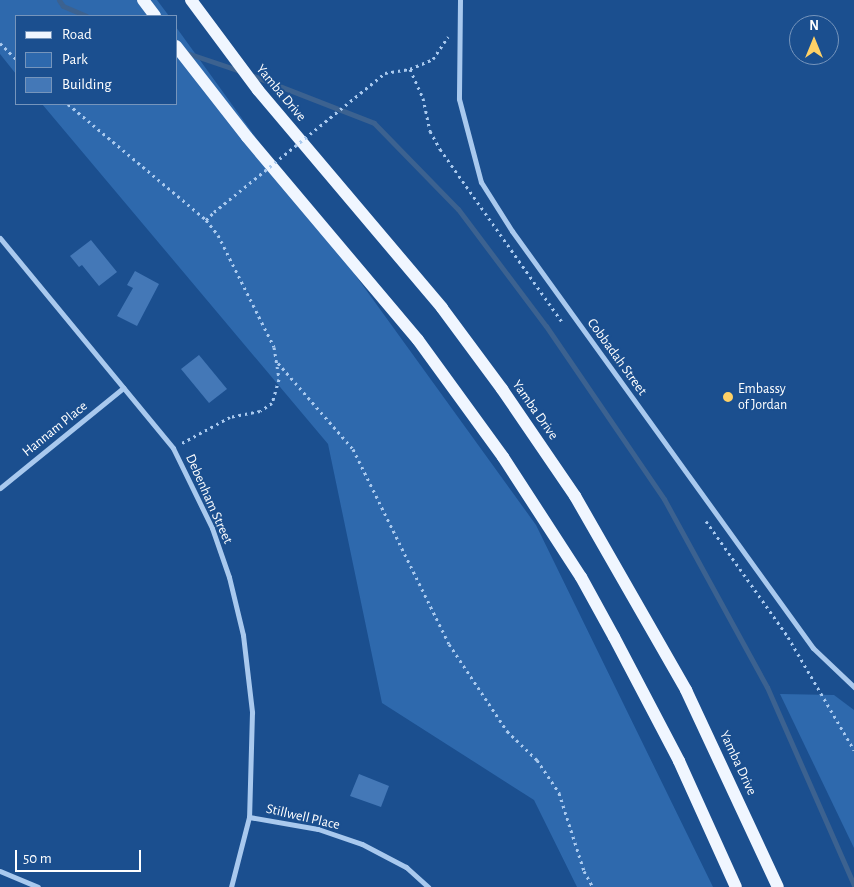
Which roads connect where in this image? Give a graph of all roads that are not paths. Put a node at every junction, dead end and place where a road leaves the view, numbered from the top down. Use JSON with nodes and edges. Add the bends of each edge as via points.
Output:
{"nodes":[{"id":1,"x":191,"y":0,"type":"edge"},
{"id":2,"x":460,"y":0,"type":"edge"},
{"id":3,"x":178,"y":49,"type":"edge"},
{"id":4,"x":0,"y":238,"type":"edge"},
{"id":5,"x":123,"y":388,"type":"junction"},
{"id":6,"x":0,"y":488,"type":"edge"},
{"id":7,"x":854,"y":687,"type":"edge"},
{"id":8,"x":249,"y":817,"type":"junction"},
{"id":9,"x":0,"y":871,"type":"edge"},
{"id":10,"x":38,"y":887,"type":"edge"},
{"id":11,"x":231,"y":887,"type":"edge"},
{"id":12,"x":428,"y":887,"type":"edge"},
{"id":13,"x":736,"y":887,"type":"edge"},
{"id":14,"x":778,"y":887,"type":"edge"}],
"edges":[{"from":1,"to":14,"type":"main road","name":"Yamba Drive","via":[[258,90],[442,308],[575,496],[686,690]]},
{"from":2,"to":7,"type":"street","name":"Cobbadah Street","via":[[459,99],[481,182],[512,232],[813,648]]},
{"from":3,"to":13,"type":"main road","via":[[418,340],[509,465],[614,637],[679,761]]},
{"from":4,"to":5,"type":"street","name":"Debenham Street"},
{"from":5,"to":6,"type":"street","name":"Hannam Place"},
{"from":5,"to":8,"type":"street","name":"Debenham Street","via":[[173,448],[212,528],[229,577],[243,635],[252,712]]},
{"from":8,"to":11,"type":"street","name":"Debenham Street"},
{"from":8,"to":12,"type":"street","name":"Stillwell Place","via":[[318,829],[362,844],[406,867]]},
{"from":9,"to":10,"type":"street"}]}
